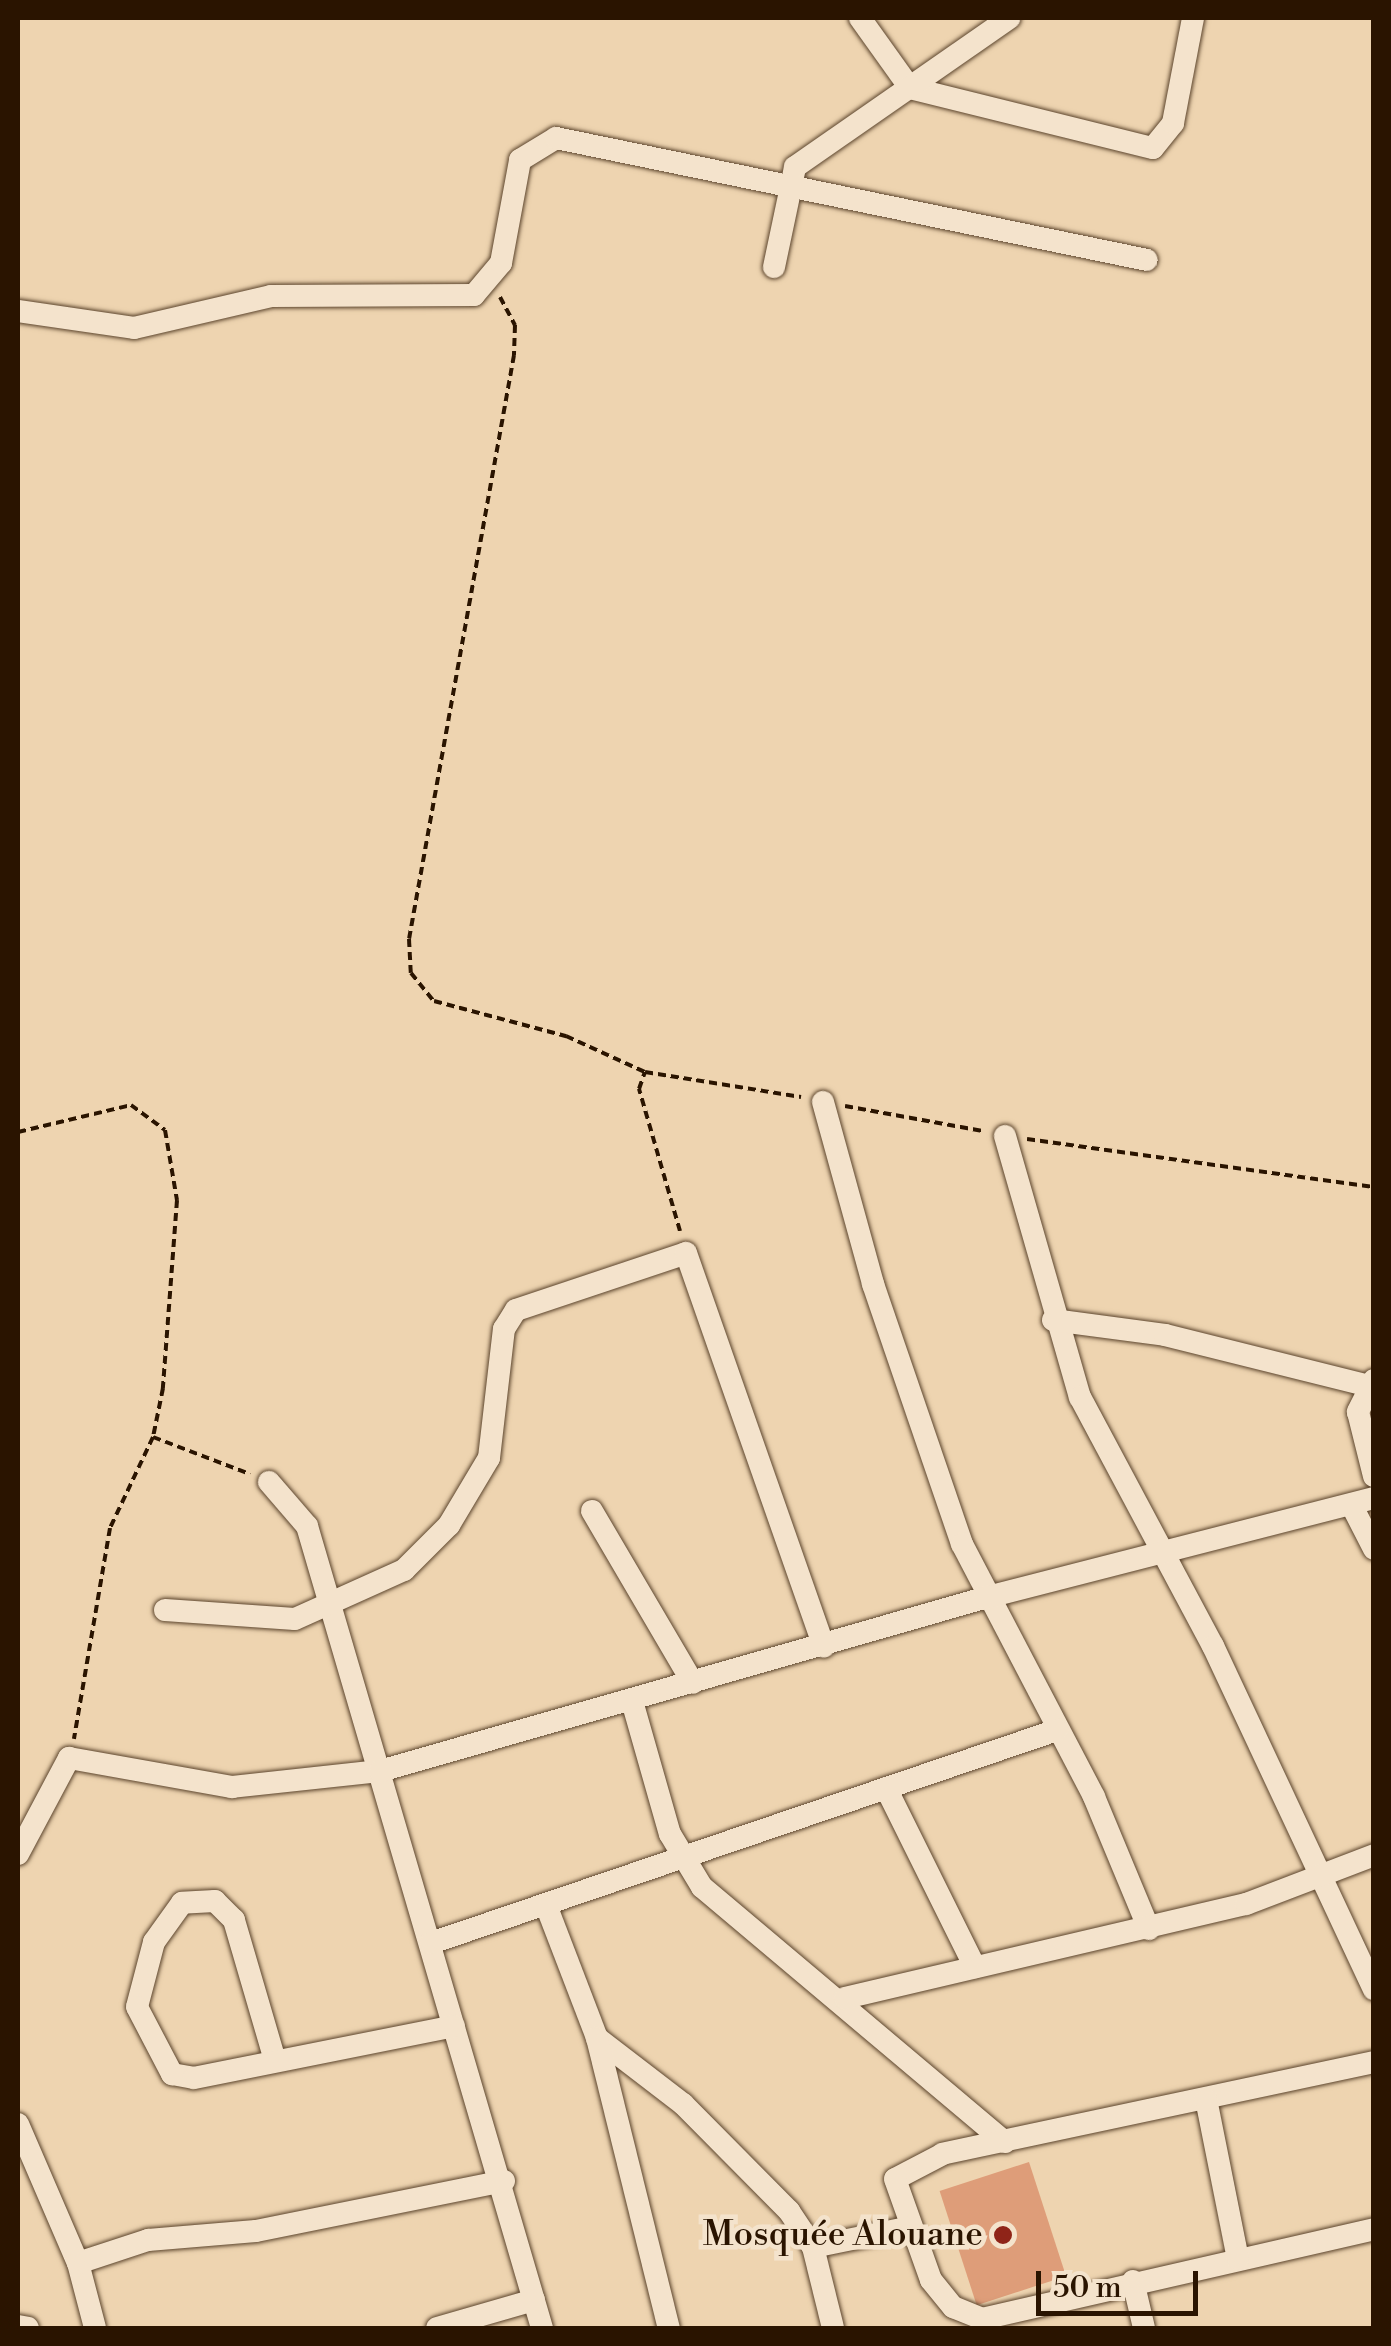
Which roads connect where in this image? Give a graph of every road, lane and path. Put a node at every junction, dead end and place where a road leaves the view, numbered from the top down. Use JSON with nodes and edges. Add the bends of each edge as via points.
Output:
{"nodes":[{"id":1,"x":860,"y":18,"type":"edge"},
{"id":2,"x":1010,"y":18,"type":"edge"},
{"id":3,"x":1193,"y":18,"type":"edge"},
{"id":4,"x":910,"y":88,"type":"junction"},
{"id":5,"x":787,"y":181,"type":"junction"},
{"id":6,"x":1147,"y":260,"type":"dead end"},
{"id":7,"x":774,"y":266,"type":"dead end"},
{"id":8,"x":488,"y":285,"type":"junction"},
{"id":9,"x":18,"y":311,"type":"edge"},
{"id":10,"x":645,"y":1072,"type":"junction"},
{"id":11,"x":823,"y":1102,"type":"junction"},
{"id":12,"x":18,"y":1132,"type":"edge"},
{"id":13,"x":1005,"y":1136,"type":"junction"},
{"id":14,"x":1374,"y":1187,"type":"edge"},
{"id":15,"x":686,"y":1253,"type":"junction"},
{"id":16,"x":1054,"y":1320,"type":"junction"},
{"id":17,"x":1369,"y":1382,"type":"edge"},
{"id":18,"x":153,"y":1437,"type":"junction"},
{"id":19,"x":1374,"y":1476,"type":"edge"},
{"id":20,"x":270,"y":1482,"type":"joint"},
{"id":21,"x":1363,"y":1502,"type":"edge"},
{"id":22,"x":592,"y":1511,"type":"dead end"},
{"id":23,"x":1374,"y":1549,"type":"edge"},
{"id":24,"x":1163,"y":1552,"type":"junction"},
{"id":25,"x":984,"y":1598,"type":"junction"},
{"id":26,"x":331,"y":1608,"type":"junction"},
{"id":27,"x":166,"y":1610,"type":"dead end"},
{"id":28,"x":824,"y":1646,"type":"junction"},
{"id":29,"x":694,"y":1683,"type":"junction"},
{"id":30,"x":632,"y":1701,"type":"junction"},
{"id":31,"x":1056,"y":1730,"type":"junction"},
{"id":32,"x":69,"y":1758,"type":"junction"},
{"id":33,"x":380,"y":1772,"type":"junction"},
{"id":34,"x":886,"y":1788,"type":"junction"},
{"id":35,"x":18,"y":1854,"type":"edge"},
{"id":36,"x":1374,"y":1856,"type":"edge"},
{"id":37,"x":681,"y":1860,"type":"junction"},
{"id":38,"x":1324,"y":1876,"type":"junction"},
{"id":39,"x":546,"y":1905,"type":"junction"},
{"id":40,"x":1149,"y":1929,"type":"junction"},
{"id":41,"x":430,"y":1943,"type":"junction"},
{"id":42,"x":975,"y":1967,"type":"junction"},
{"id":43,"x":1374,"y":1989,"type":"edge"},
{"id":44,"x":845,"y":1998,"type":"junction"},
{"id":45,"x":454,"y":2026,"type":"junction"},
{"id":46,"x":597,"y":2038,"type":"junction"},
{"id":47,"x":274,"y":2057,"type":"junction"},
{"id":48,"x":1374,"y":2062,"type":"edge"},
{"id":49,"x":1206,"y":2099,"type":"junction"},
{"id":50,"x":18,"y":2124,"type":"edge"},
{"id":51,"x":1005,"y":2142,"type":"junction"},
{"id":52,"x":504,"y":2182,"type":"junction"},
{"id":53,"x":910,"y":2228,"type":"junction"},
{"id":54,"x":1374,"y":2228,"type":"edge"},
{"id":55,"x":813,"y":2247,"type":"junction"},
{"id":56,"x":1238,"y":2260,"type":"junction"},
{"id":57,"x":78,"y":2263,"type":"junction"},
{"id":58,"x":1133,"y":2281,"type":"junction"},
{"id":59,"x":534,"y":2300,"type":"junction"},
{"id":60,"x":984,"y":2324,"type":"edge"},
{"id":61,"x":18,"y":2326,"type":"edge"},
{"id":62,"x":28,"y":2328,"type":"edge"},
{"id":63,"x":95,"y":2328,"type":"edge"},
{"id":64,"x":436,"y":2328,"type":"edge"},
{"id":65,"x":542,"y":2328,"type":"edge"},
{"id":66,"x":670,"y":2328,"type":"edge"},
{"id":67,"x":833,"y":2328,"type":"edge"},
{"id":68,"x":1144,"y":2328,"type":"edge"}],
"edges":[{"from":1,"to":4,"type":"street"},
{"from":2,"to":4,"type":"street"},
{"from":3,"to":4,"type":"street","via":[[1177,110],[1160,147]]},
{"from":4,"to":5,"type":"street","via":[[802,160]]},
{"from":5,"to":6,"type":"street"},
{"from":5,"to":7,"type":"street"},
{"from":5,"to":8,"type":"street","via":[[544,140],[520,160],[505,250]]},
{"from":8,"to":9,"type":"street","via":[[450,301],[271,296],[164,326]]},
{"from":8,"to":10,"type":"path","via":[[515,326],[514,355],[409,939],[411,973],[434,1001],[566,1036]]},
{"from":10,"to":11,"type":"path"},
{"from":10,"to":15,"type":"path","via":[[639,1089]]},
{"from":11,"to":13,"type":"path"},
{"from":11,"to":25,"type":"street","via":[[873,1284]]},
{"from":12,"to":18,"type":"path","via":[[107,1104],[131,1105],[165,1130],[177,1200],[175,1324]]},
{"from":13,"to":14,"type":"path"},
{"from":13,"to":16,"type":"street"},
{"from":15,"to":26,"type":"street","via":[[516,1310],[504,1329],[496,1432],[471,1493],[404,1570]]},
{"from":15,"to":28,"type":"street"},
{"from":16,"to":17,"type":"street","via":[[1165,1335]]},
{"from":16,"to":24,"type":"street","via":[[1080,1396]]},
{"from":17,"to":19,"type":"street","via":[[1359,1428]]},
{"from":18,"to":20,"type":"path"},
{"from":18,"to":32,"type":"path","via":[[110,1528]]},
{"from":20,"to":26,"type":"street","via":[[307,1526]]},
{"from":21,"to":23,"type":"street"},
{"from":21,"to":24,"type":"street"},
{"from":22,"to":29,"type":"street"},
{"from":24,"to":25,"type":"street"},
{"from":24,"to":38,"type":"street"},
{"from":25,"to":28,"type":"street"},
{"from":25,"to":31,"type":"street"},
{"from":26,"to":27,"type":"street","via":[[256,1622]]},
{"from":26,"to":33,"type":"street"},
{"from":28,"to":29,"type":"street"},
{"from":29,"to":30,"type":"street"},
{"from":30,"to":33,"type":"street"},
{"from":30,"to":37,"type":"street"},
{"from":31,"to":34,"type":"street"},
{"from":31,"to":40,"type":"street"},
{"from":32,"to":33,"type":"street","via":[[232,1786]]},
{"from":32,"to":35,"type":"street"},
{"from":33,"to":41,"type":"street"},
{"from":34,"to":37,"type":"street"},
{"from":34,"to":42,"type":"street"},
{"from":36,"to":38,"type":"street"},
{"from":37,"to":39,"type":"street"},
{"from":37,"to":44,"type":"street","via":[[702,1887]]},
{"from":38,"to":40,"type":"street"},
{"from":38,"to":43,"type":"street"},
{"from":39,"to":41,"type":"street"},
{"from":39,"to":46,"type":"street"},
{"from":40,"to":42,"type":"street"},
{"from":41,"to":45,"type":"street"},
{"from":42,"to":44,"type":"street"},
{"from":44,"to":51,"type":"street"},
{"from":45,"to":47,"type":"street"},
{"from":45,"to":52,"type":"street"},
{"from":46,"to":55,"type":"street","via":[[734,2153]]},
{"from":46,"to":66,"type":"street"},
{"from":47,"to":47,"type":"street","via":[[194,2078],[160,2062],[138,1993],[154,1942],[182,1903],[215,1901],[234,1920]]},
{"from":48,"to":49,"type":"street"},
{"from":49,"to":51,"type":"street"},
{"from":49,"to":56,"type":"street"},
{"from":50,"to":57,"type":"street"},
{"from":51,"to":53,"type":"street","via":[[898,2172]]},
{"from":52,"to":57,"type":"street","via":[[256,2231],[148,2240]]},
{"from":52,"to":59,"type":"street"},
{"from":53,"to":55,"type":"street"},
{"from":53,"to":60,"type":"street","via":[[943,2296]]},
{"from":54,"to":56,"type":"street"},
{"from":55,"to":67,"type":"street"},
{"from":56,"to":58,"type":"street"},
{"from":57,"to":63,"type":"street"},
{"from":58,"to":60,"type":"street"},
{"from":58,"to":68,"type":"street"},
{"from":59,"to":64,"type":"street"},
{"from":59,"to":65,"type":"street"},
{"from":61,"to":62,"type":"street"}]}
